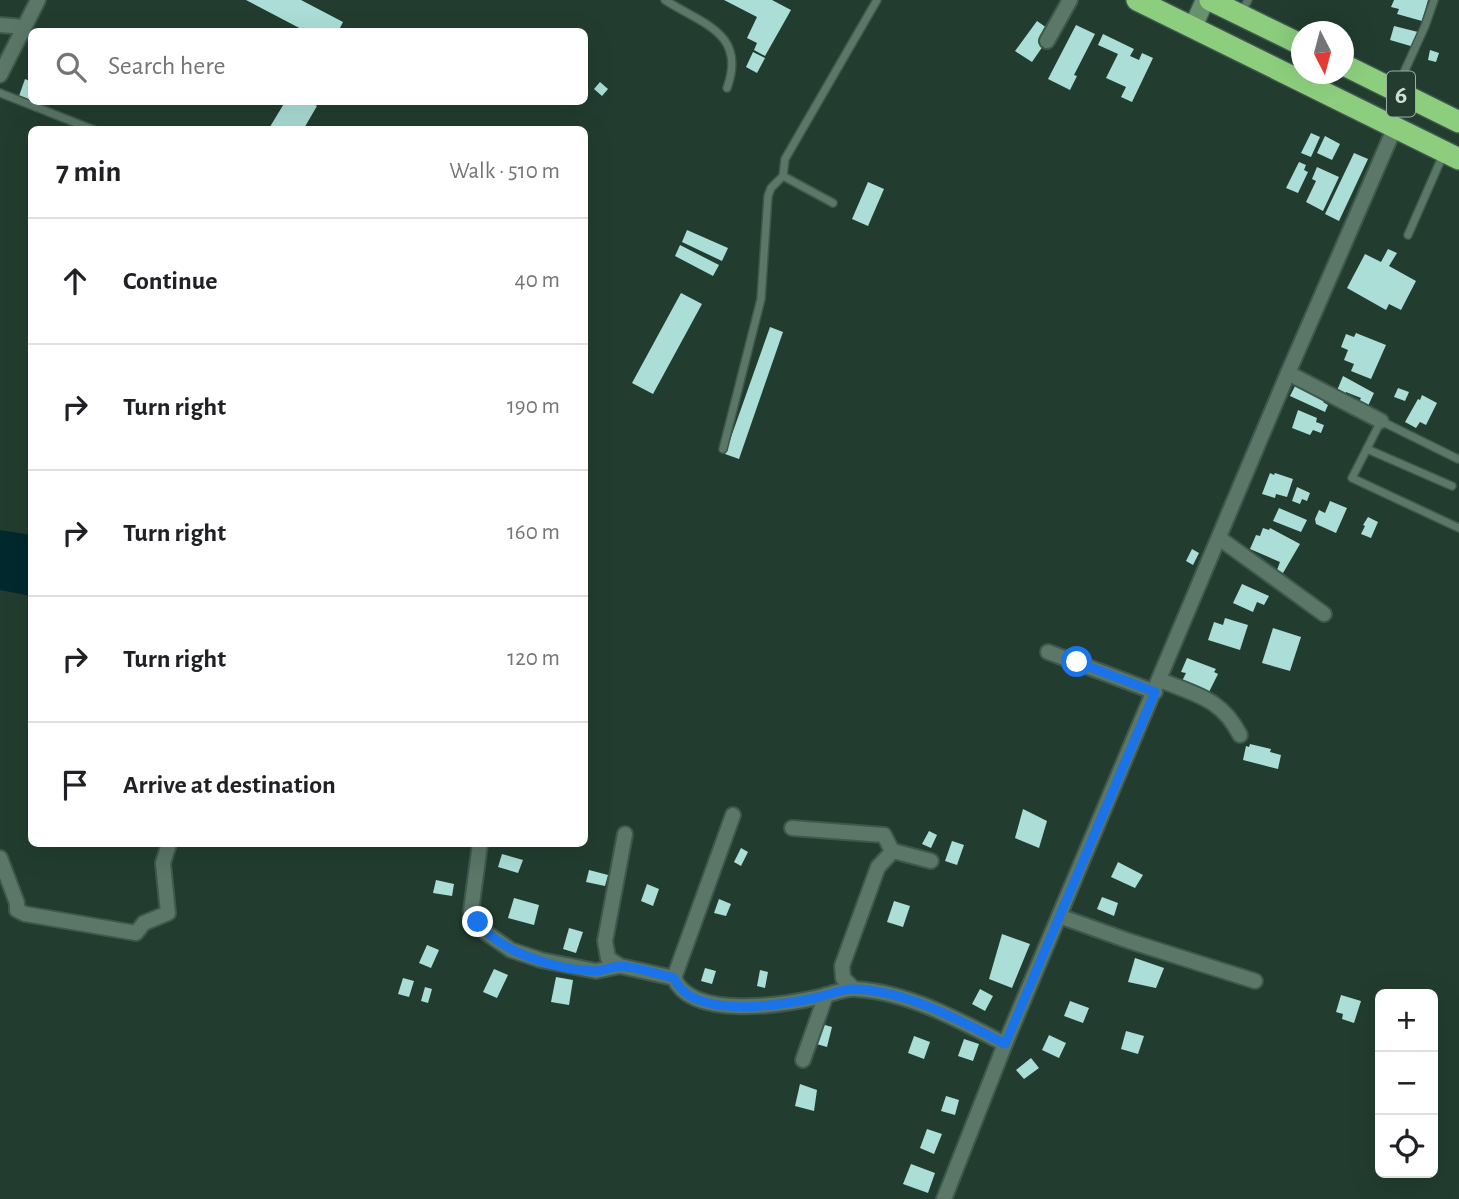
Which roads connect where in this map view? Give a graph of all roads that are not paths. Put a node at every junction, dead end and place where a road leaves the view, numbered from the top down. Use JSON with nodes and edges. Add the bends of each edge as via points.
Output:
{"nodes":[{"id":1,"x":38,"y":0,"type":"edge"},
{"id":2,"x":665,"y":0,"type":"edge"},
{"id":3,"x":877,"y":0,"type":"edge"},
{"id":4,"x":1070,"y":0,"type":"edge"},
{"id":5,"x":1137,"y":0,"type":"edge"},
{"id":6,"x":1208,"y":0,"type":"edge"},
{"id":7,"x":1433,"y":0,"type":"edge"},
{"id":8,"x":1245,"y":7,"type":"edge"},
{"id":9,"x":0,"y":25,"type":"edge"},
{"id":10,"x":24,"y":27,"type":"junction"},
{"id":11,"x":1193,"y":27,"type":"junction"},
{"id":12,"x":1291,"y":38,"type":"edge"},
{"id":13,"x":1046,"y":41,"type":"dead end"},
{"id":14,"x":1354,"y":70,"type":"edge"},
{"id":15,"x":0,"y":75,"type":"edge"},
{"id":16,"x":727,"y":88,"type":"dead end"},
{"id":17,"x":1395,"y":91,"type":"junction"},
{"id":18,"x":0,"y":93,"type":"edge"},
{"id":19,"x":28,"y":104,"type":"edge"},
{"id":20,"x":30,"y":105,"type":"edge"},
{"id":21,"x":1459,"y":122,"type":"edge"},
{"id":22,"x":84,"y":126,"type":"edge"},
{"id":23,"x":1395,"y":127,"type":"junction"},
{"id":24,"x":1452,"y":155,"type":"edge"},
{"id":25,"x":783,"y":176,"type":"junction"},
{"id":26,"x":833,"y":203,"type":"dead end"},
{"id":27,"x":1408,"y":234,"type":"dead end"},
{"id":28,"x":1288,"y":373,"type":"junction"},
{"id":29,"x":1381,"y":421,"type":"junction"},
{"id":30,"x":723,"y":449,"type":"dead end"},
{"id":31,"x":1367,"y":449,"type":"junction"},
{"id":32,"x":1458,"y":459,"type":"edge"},
{"id":33,"x":1452,"y":486,"type":"dead end"},
{"id":34,"x":1459,"y":528,"type":"edge"},
{"id":35,"x":1219,"y":538,"type":"junction"},
{"id":36,"x":1454,"y":538,"type":"dead end"},
{"id":37,"x":1324,"y":614,"type":"dead end"},
{"id":38,"x":1048,"y":652,"type":"dead end"},
{"id":39,"x":1157,"y":686,"type":"junction"},
{"id":40,"x":1240,"y":736,"type":"dead end"},
{"id":41,"x":733,"y":815,"type":"dead end"},
{"id":42,"x":792,"y":828,"type":"dead end"},
{"id":43,"x":625,"y":834,"type":"dead end"},
{"id":44,"x":168,"y":847,"type":"edge"},
{"id":45,"x":480,"y":847,"type":"edge"},
{"id":46,"x":892,"y":851,"type":"junction"},
{"id":47,"x":0,"y":858,"type":"edge"},
{"id":48,"x":932,"y":861,"type":"dead end"},
{"id":49,"x":1059,"y":916,"type":"junction"},
{"id":50,"x":620,"y":966,"type":"junction"},
{"id":51,"x":674,"y":978,"type":"junction"},
{"id":52,"x":1255,"y":981,"type":"dead end"},
{"id":53,"x":853,"y":988,"type":"junction"},
{"id":54,"x":827,"y":995,"type":"junction"},
{"id":55,"x":1005,"y":1044,"type":"junction"},
{"id":56,"x":803,"y":1060,"type":"dead end"},
{"id":57,"x":944,"y":1199,"type":"edge"}],
"edges":[{"from":1,"to":10,"type":"street"},
{"from":2,"to":16,"type":"lane","via":[[717,30],[727,42],[733,63]]},
{"from":3,"to":25,"type":"lane","via":[[785,159]]},
{"from":4,"to":13,"type":"street"},
{"from":5,"to":11,"type":"highway","number":"6"},
{"from":6,"to":8,"type":"highway"},
{"from":6,"to":11,"type":"street"},
{"from":7,"to":17,"type":"lane"},
{"from":8,"to":12,"type":"highway"},
{"from":9,"to":10,"type":"street"},
{"from":10,"to":15,"type":"street"},
{"from":11,"to":23,"type":"highway","number":"6"},
{"from":14,"to":17,"type":"highway","number":"6"},
{"from":17,"to":21,"type":"highway","number":"6"},
{"from":18,"to":19,"type":"lane"},
{"from":20,"to":22,"type":"lane"},
{"from":23,"to":24,"type":"highway","number":"6"},
{"from":23,"to":28,"type":"street"},
{"from":24,"to":27,"type":"lane"},
{"from":25,"to":26,"type":"lane"},
{"from":25,"to":30,"type":"lane","via":[[768,196],[761,299]]},
{"from":28,"to":29,"type":"street"},
{"from":28,"to":35,"type":"street"},
{"from":29,"to":31,"type":"lane"},
{"from":29,"to":32,"type":"lane"},
{"from":31,"to":33,"type":"lane"},
{"from":31,"to":34,"type":"lane","via":[[1352,478]]},
{"from":34,"to":36,"type":"lane"},
{"from":35,"to":37,"type":"street"},
{"from":35,"to":39,"type":"street"},
{"from":38,"to":39,"type":"street"},
{"from":39,"to":40,"type":"street","via":[[1207,699],[1224,710]]},
{"from":39,"to":49,"type":"street"},
{"from":41,"to":51,"type":"street"},
{"from":42,"to":46,"type":"street","via":[[884,835]]},
{"from":43,"to":50,"type":"street","via":[[605,941],[608,958]]},
{"from":44,"to":47,"type":"street","via":[[163,863],[169,913],[144,923],[135,933],[24,914],[17,910]]},
{"from":45,"to":50,"type":"street","via":[[471,911],[485,932],[511,950],[541,961],[596,971]]},
{"from":46,"to":48,"type":"street"},
{"from":46,"to":53,"type":"street","via":[[878,867],[842,966],[843,978]]},
{"from":49,"to":52,"type":"street"},
{"from":49,"to":55,"type":"street"},
{"from":50,"to":51,"type":"street"},
{"from":51,"to":54,"type":"street","via":[[696,1000],[735,1006],[771,1006]]},
{"from":53,"to":54,"type":"street"},
{"from":53,"to":55,"type":"street","via":[[900,996]]},
{"from":54,"to":56,"type":"street"},
{"from":55,"to":57,"type":"street"}]}
